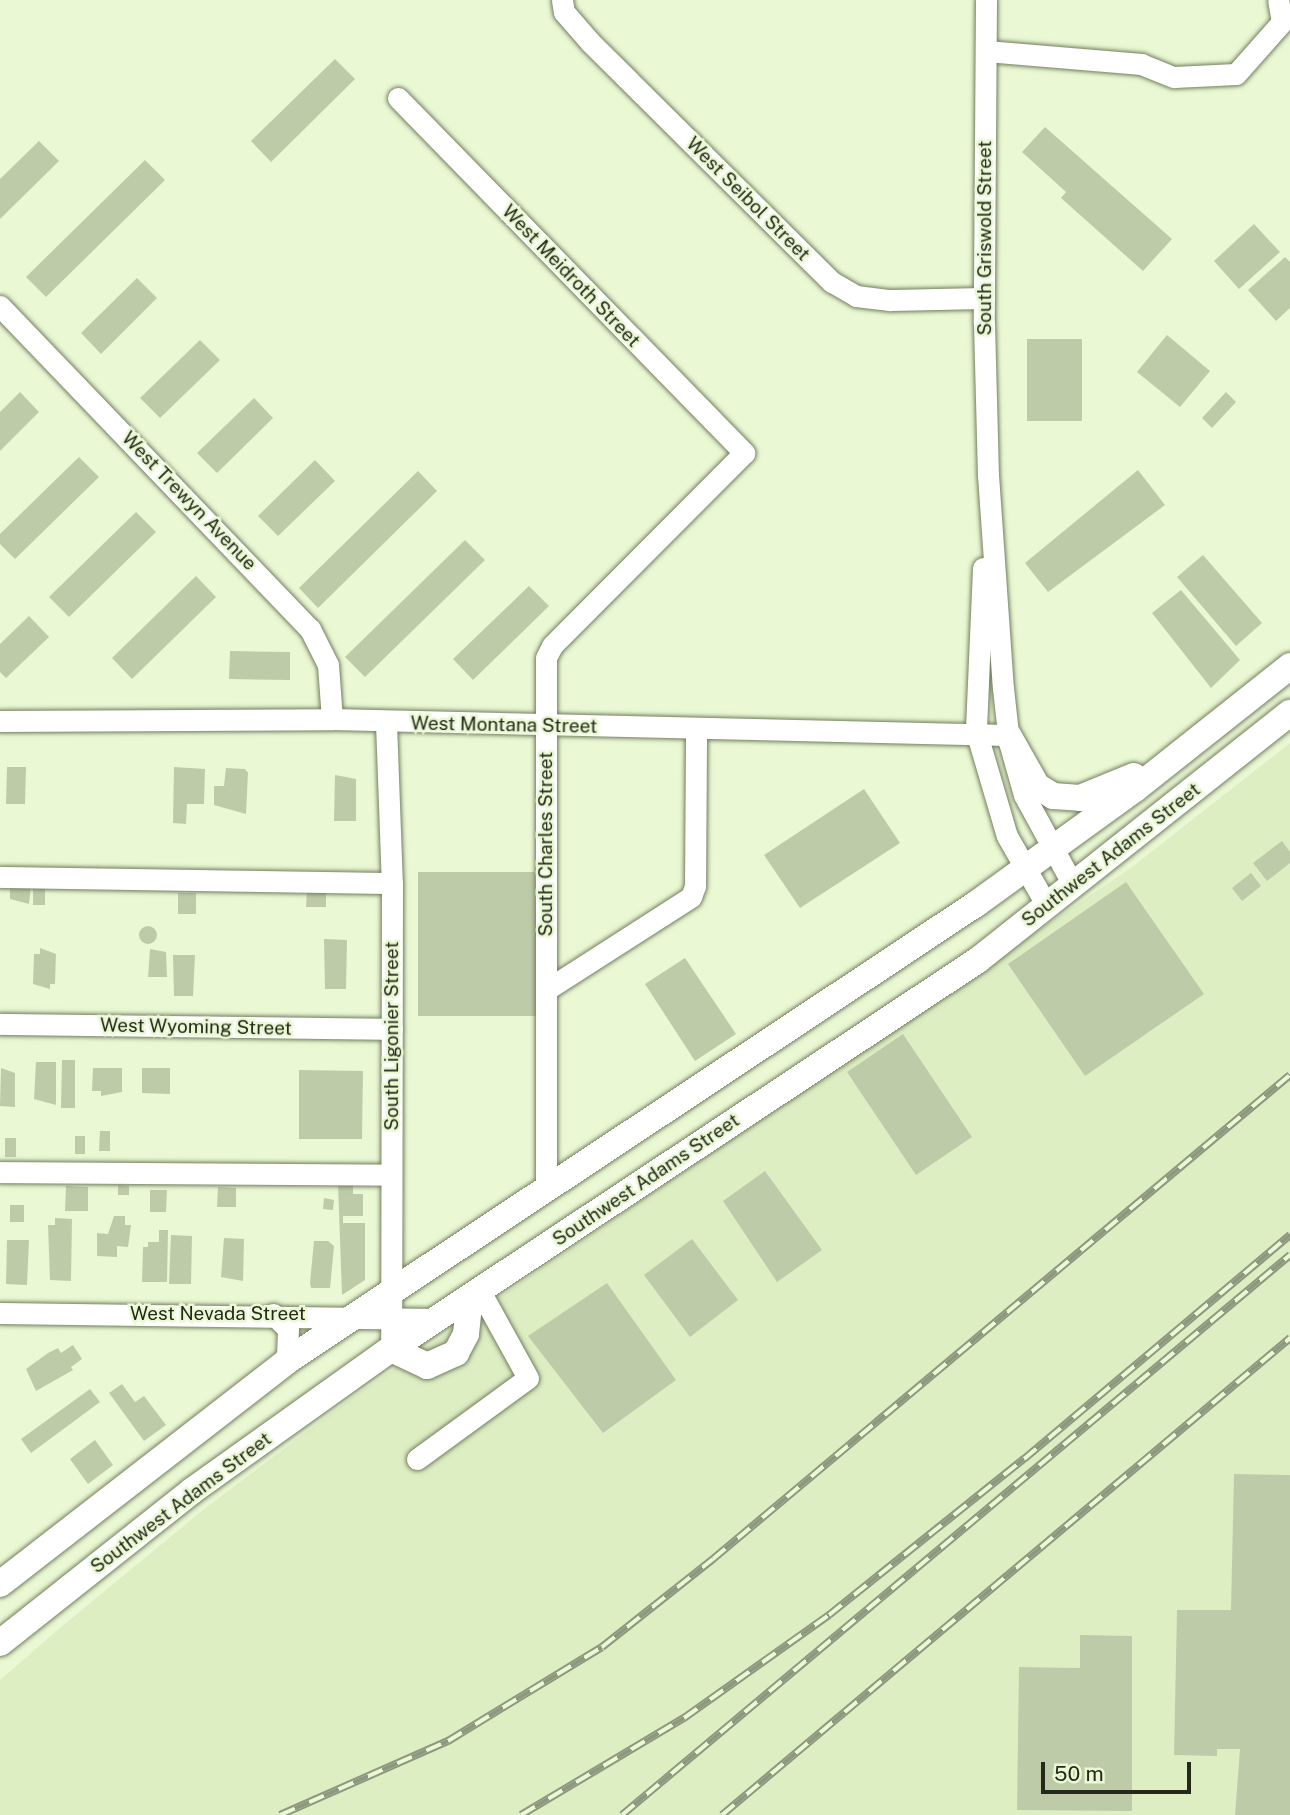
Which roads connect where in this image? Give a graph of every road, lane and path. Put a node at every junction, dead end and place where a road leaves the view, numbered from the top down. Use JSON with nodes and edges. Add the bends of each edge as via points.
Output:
{"nodes":[{"id":1,"x":562,"y":0,"type":"edge"},
{"id":2,"x":986,"y":0,"type":"edge"},
{"id":3,"x":1279,"y":0,"type":"edge"},
{"id":4,"x":986,"y":51,"type":"junction"},
{"id":5,"x":398,"y":98,"type":"dead end"},
{"id":6,"x":984,"y":298,"type":"junction"},
{"id":7,"x":0,"y":306,"type":"edge"},
{"id":8,"x":744,"y":453,"type":"joint"},
{"id":9,"x":988,"y":475,"type":"junction"},
{"id":10,"x":1290,"y":666,"type":"edge"},
{"id":11,"x":1290,"y":713,"type":"edge"},
{"id":12,"x":332,"y":719,"type":"junction"},
{"id":13,"x":0,"y":721,"type":"edge"},
{"id":14,"x":387,"y":723,"type":"junction"},
{"id":15,"x":545,"y":726,"type":"junction"},
{"id":16,"x":1216,"y":727,"type":"junction"},
{"id":17,"x":696,"y":728,"type":"junction"},
{"id":18,"x":976,"y":731,"type":"junction"},
{"id":19,"x":1008,"y":735,"type":"junction"},
{"id":20,"x":1053,"y":850,"type":"junction"},
{"id":21,"x":1026,"y":868,"type":"junction"},
{"id":22,"x":0,"y":877,"type":"edge"},
{"id":23,"x":392,"y":883,"type":"junction"},
{"id":24,"x":1073,"y":884,"type":"junction"},
{"id":25,"x":1046,"y":904,"type":"junction"},
{"id":26,"x":546,"y":990,"type":"junction"},
{"id":27,"x":0,"y":1024,"type":"edge"},
{"id":28,"x":391,"y":1029,"type":"junction"},
{"id":29,"x":0,"y":1172,"type":"edge"},
{"id":30,"x":391,"y":1175,"type":"junction"},
{"id":31,"x":546,"y":1190,"type":"junction"},
{"id":32,"x":475,"y":1294,"type":"junction"},
{"id":33,"x":391,"y":1305,"type":"junction"},
{"id":34,"x":0,"y":1313,"type":"edge"},
{"id":35,"x":273,"y":1314,"type":"junction"},
{"id":36,"x":357,"y":1316,"type":"junction"},
{"id":37,"x":436,"y":1319,"type":"junction"},
{"id":38,"x":391,"y":1349,"type":"junction"},
{"id":39,"x":287,"y":1361,"type":"junction"},
{"id":40,"x":417,"y":1459,"type":"dead end"},
{"id":41,"x":0,"y":1584,"type":"edge"},
{"id":42,"x":0,"y":1643,"type":"edge"}],
"edges":[{"from":1,"to":6,"type":"street","name":"West Seibol Street","via":[[564,12],[590,42],[831,282],[856,296],[890,300]]},
{"from":2,"to":4,"type":"street","name":"South Griswold Street"},
{"from":3,"to":4,"type":"street","via":[[1282,22],[1236,74],[1174,77],[1141,64]]},
{"from":4,"to":6,"type":"street","name":"South Griswold Street"},
{"from":5,"to":8,"type":"street","name":"West Meidroth Street"},
{"from":6,"to":9,"type":"street","name":"South Griswold Street"},
{"from":7,"to":12,"type":"street","name":"West Trewyn Avenue","via":[[310,629],[328,665]]},
{"from":8,"to":15,"type":"street","name":"South Charles Street","via":[[552,646],[546,658]]},
{"from":9,"to":18,"type":"street","name":"South Griswold Street"},
{"from":9,"to":19,"type":"street","name":"South Griswold Street"},
{"from":10,"to":16,"type":"main road","name":"Southwest Adams Street"},
{"from":11,"to":24,"type":"main road","name":"Southwest Adams Street"},
{"from":12,"to":13,"type":"street","name":"West Montana Street"},
{"from":12,"to":14,"type":"street","name":"West Montana Street"},
{"from":14,"to":15,"type":"street","name":"West Montana Street"},
{"from":14,"to":23,"type":"street","name":"South Ligonier Street"},
{"from":15,"to":17,"type":"street","name":"West Montana Street"},
{"from":15,"to":26,"type":"street","name":"South Charles Street"},
{"from":16,"to":19,"type":"main road","via":[[1124,782],[1072,798],[1053,796],[1037,786]]},
{"from":16,"to":20,"type":"main road","name":"Southwest Adams Street"},
{"from":17,"to":18,"type":"street","name":"West Montana Street"},
{"from":17,"to":26,"type":"street","via":[[695,886],[691,897]]},
{"from":18,"to":19,"type":"street","name":"West Montana Street"},
{"from":18,"to":21,"type":"street","name":"South Griswold Street","via":[[995,808]]},
{"from":19,"to":20,"type":"street","name":"South Griswold Street","via":[[1024,795]]},
{"from":20,"to":21,"type":"main road","name":"Southwest Adams Street"},
{"from":20,"to":24,"type":"street","name":"South Griswold Street"},
{"from":21,"to":25,"type":"street","name":"South Griswold Street"},
{"from":21,"to":31,"type":"main road","name":"Southwest Adams Street"},
{"from":22,"to":23,"type":"street"},
{"from":23,"to":28,"type":"street","name":"South Ligonier Street"},
{"from":24,"to":25,"type":"main road","name":"Southwest Adams Street"},
{"from":25,"to":32,"type":"main road","name":"Southwest Adams Street","via":[[978,960]]},
{"from":26,"to":31,"type":"street","name":"South Charles Street"},
{"from":27,"to":28,"type":"street","name":"West Wyoming Street"},
{"from":28,"to":30,"type":"street","name":"South Ligonier Street"},
{"from":29,"to":30,"type":"street"},
{"from":30,"to":33,"type":"street","name":"South Ligonier Street"},
{"from":31,"to":33,"type":"main road","name":"Southwest Adams Street"},
{"from":32,"to":37,"type":"main road","name":"Southwest Adams Street"},
{"from":32,"to":38,"type":"main road","via":[[466,1334],[456,1353],[427,1366]]},
{"from":32,"to":40,"type":"street","via":[[528,1378]]},
{"from":33,"to":36,"type":"main road","name":"Southwest Adams Street"},
{"from":33,"to":37,"type":"street"},
{"from":33,"to":38,"type":"street","name":"South Ligonier Street"},
{"from":34,"to":35,"type":"street","name":"West Nevada Street"},
{"from":35,"to":36,"type":"street","name":"West Nevada Street"},
{"from":35,"to":39,"type":"street","via":[[288,1329]]},
{"from":36,"to":39,"type":"main road","name":"Southwest Adams Street"},
{"from":37,"to":38,"type":"main road","name":"Southwest Adams Street"},
{"from":38,"to":42,"type":"main road","name":"Southwest Adams Street","via":[[193,1489]]},
{"from":39,"to":41,"type":"main road","name":"Southwest Adams Street"}]}
